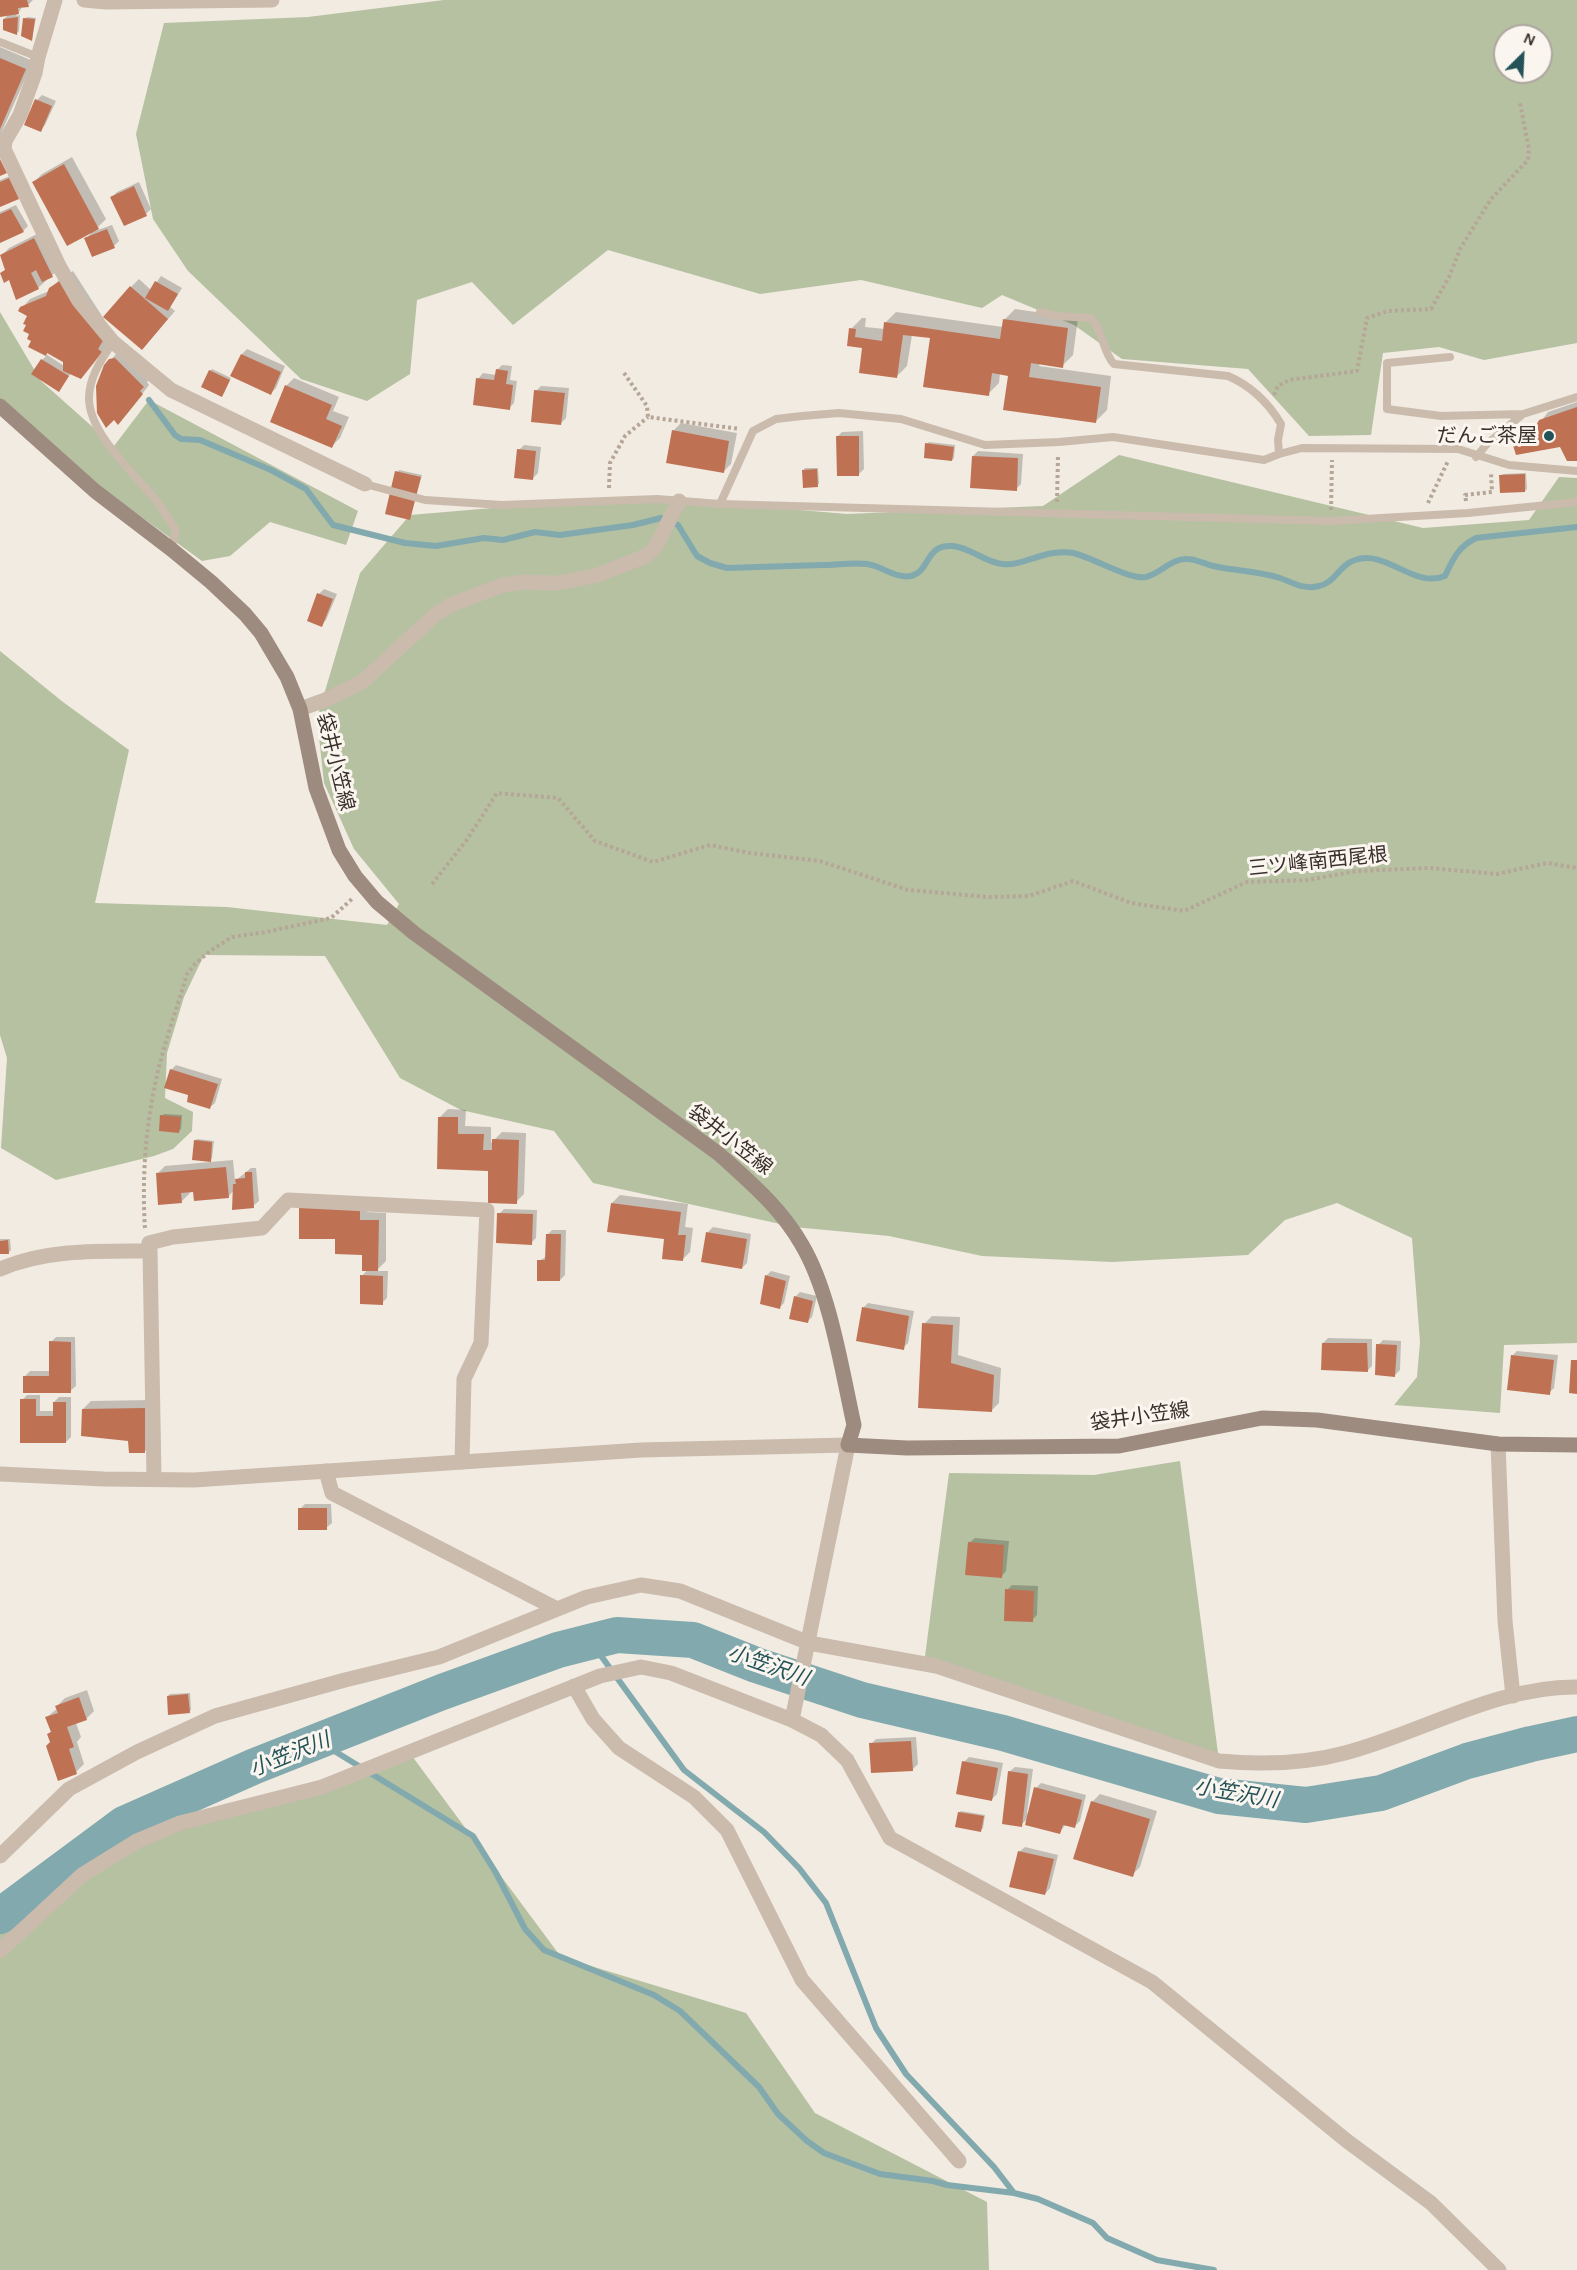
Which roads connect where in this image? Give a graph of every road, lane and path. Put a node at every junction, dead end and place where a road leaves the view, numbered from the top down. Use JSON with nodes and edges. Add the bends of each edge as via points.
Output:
{"nodes":[{"id":1,"x":55,"y":0,"type":"edge"},
{"id":2,"x":84,"y":0,"type":"edge"},
{"id":3,"x":272,"y":0,"type":"edge"},
{"id":4,"x":0,"y":42,"type":"edge"},
{"id":5,"x":38,"y":57,"type":"junction"},
{"id":6,"x":1520,"y":104,"type":"dead end"},
{"id":7,"x":1040,"y":312,"type":"dead end"},
{"id":8,"x":113,"y":342,"type":"junction"},
{"id":9,"x":1450,"y":357,"type":"dead end"},
{"id":10,"x":624,"y":373,"type":"dead end"},
{"id":11,"x":1577,"y":397,"type":"edge"},
{"id":12,"x":0,"y":406,"type":"edge"},
{"id":13,"x":1522,"y":414,"type":"junction"},
{"id":14,"x":648,"y":417,"type":"junction"},
{"id":15,"x":1281,"y":424,"type":"junction"},
{"id":16,"x":753,"y":431,"type":"junction"},
{"id":17,"x":1059,"y":442,"type":"junction"},
{"id":18,"x":1333,"y":447,"type":"junction"},
{"id":19,"x":1453,"y":449,"type":"junction"},
{"id":20,"x":1279,"y":453,"type":"junction"},
{"id":21,"x":1476,"y":456,"type":"junction"},
{"id":22,"x":1491,"y":460,"type":"junction"},
{"id":23,"x":1577,"y":471,"type":"edge"},
{"id":24,"x":365,"y":484,"type":"joint"},
{"id":25,"x":609,"y":501,"type":"junction"},
{"id":26,"x":679,"y":501,"type":"junction"},
{"id":27,"x":1577,"y":502,"type":"edge"},
{"id":28,"x":720,"y":504,"type":"junction"},
{"id":29,"x":1468,"y":513,"type":"junction"},
{"id":30,"x":1056,"y":514,"type":"junction"},
{"id":31,"x":1422,"y":517,"type":"junction"},
{"id":32,"x":1330,"y":522,"type":"junction"},
{"id":33,"x":171,"y":549,"type":"junction"},
{"id":34,"x":300,"y":709,"type":"junction"},
{"id":35,"x":1577,"y":868,"type":"edge"},
{"id":36,"x":432,"y":884,"type":"dead end"},
{"id":37,"x":366,"y":889,"type":"junction"},
{"id":38,"x":149,"y":1247,"type":"junction"},
{"id":39,"x":0,"y":1269,"type":"edge"},
{"id":40,"x":1498,"y":1444,"type":"junction"},
{"id":41,"x":1577,"y":1445,"type":"edge"},
{"id":42,"x":848,"y":1446,"type":"junction"},
{"id":43,"x":462,"y":1462,"type":"junction"},
{"id":44,"x":326,"y":1471,"type":"junction"},
{"id":45,"x":0,"y":1474,"type":"edge"},
{"id":46,"x":154,"y":1479,"type":"junction"},
{"id":47,"x":557,"y":1609,"type":"junction"},
{"id":48,"x":809,"y":1643,"type":"junction"},
{"id":49,"x":574,"y":1686,"type":"junction"},
{"id":50,"x":1577,"y":1688,"type":"edge"},
{"id":51,"x":1513,"y":1696,"type":"junction"},
{"id":52,"x":792,"y":1720,"type":"junction"},
{"id":53,"x":0,"y":1856,"type":"edge"},
{"id":54,"x":0,"y":1951,"type":"edge"},
{"id":55,"x":959,"y":2161,"type":"dead end"},
{"id":56,"x":1499,"y":2270,"type":"edge"}],
"edges":[{"from":1,"to":5,"type":"street"},
{"from":2,"to":3,"type":"street"},
{"from":4,"to":5,"type":"lane"},
{"from":5,"to":8,"type":"street","via":[[20,115],[4,149],[59,266],[79,301]]},
{"from":6,"to":15,"type":"path","via":[[1528,160],[1491,199],[1460,249],[1431,309],[1388,311],[1367,318],[1357,371],[1289,380],[1278,386],[1274,395],[1286,418]]},
{"from":7,"to":15,"type":"lane","via":[[1091,318],[1114,364],[1228,376],[1245,383]]},
{"from":8,"to":24,"type":"street","via":[[171,390]]},
{"from":8,"to":33,"type":"lane","via":[[91,382],[91,411],[104,439],[176,531]]},
{"from":9,"to":13,"type":"lane","via":[[1387,363],[1387,409],[1441,416]]},
{"from":10,"to":14,"type":"path","via":[[647,406]]},
{"from":11,"to":13,"type":"lane"},
{"from":12,"to":33,"type":"main road","name":"袋井小笠線","via":[[95,491]]},
{"from":13,"to":21,"type":"lane"},
{"from":14,"to":16,"type":"path"},
{"from":14,"to":25,"type":"path","via":[[625,436],[610,463]]},
{"from":15,"to":20,"type":"lane"},
{"from":16,"to":17,"type":"lane","via":[[776,419],[839,413],[901,419],[985,445]]},
{"from":16,"to":28,"type":"lane"},
{"from":17,"to":20,"type":"lane","via":[[1113,437],[1264,460]]},
{"from":17,"to":30,"type":"path"},
{"from":18,"to":19,"type":"lane"},
{"from":18,"to":20,"type":"lane"},
{"from":18,"to":32,"type":"path"},
{"from":19,"to":21,"type":"lane"},
{"from":19,"to":31,"type":"path"},
{"from":21,"to":22,"type":"lane"},
{"from":22,"to":23,"type":"lane"},
{"from":22,"to":29,"type":"path","via":[[1492,492],[1465,495]]},
{"from":24,"to":25,"type":"lane","via":[[425,500],[502,505]]},
{"from":25,"to":26,"type":"lane"},
{"from":26,"to":28,"type":"lane"},
{"from":26,"to":34,"type":"street","via":[[656,548],[645,556],[598,575],[558,583],[503,585],[450,605],[362,682]]},
{"from":27,"to":29,"type":"lane"},
{"from":28,"to":30,"type":"lane"},
{"from":29,"to":31,"type":"lane"},
{"from":30,"to":32,"type":"lane"},
{"from":31,"to":32,"type":"lane"},
{"from":33,"to":34,"type":"main road","name":"袋井小笠線","via":[[261,633],[287,677]]},
{"from":34,"to":37,"type":"main road","name":"袋井小笠線","via":[[328,825],[339,850]]},
{"from":35,"to":36,"type":"path","name":"三ツ峰南西尾根","via":[[1547,863],[1497,874],[1430,868],[1357,871],[1307,880],[1247,882],[1184,911],[1131,903],[1073,881],[1029,897],[908,890],[820,861],[710,845],[653,862],[595,841],[558,798],[497,792]]},
{"from":37,"to":38,"type":"path","via":[[332,918],[232,937],[210,951],[187,974],[154,1089],[144,1193]]},
{"from":37,"to":42,"type":"main road","name":"袋井小笠線","via":[[414,933],[719,1154],[763,1192],[803,1246],[821,1288],[854,1425]]},
{"from":38,"to":39,"type":"street","via":[[22,1259]]},
{"from":38,"to":43,"type":"street","via":[[173,1237],[262,1228],[288,1200],[487,1210],[481,1343],[464,1379]]},
{"from":38,"to":46,"type":"street"},
{"from":40,"to":41,"type":"main road","name":"袋井小笠線"},
{"from":40,"to":42,"type":"main road","name":"袋井小笠線","via":[[1317,1420],[1262,1418],[1119,1446]]},
{"from":40,"to":51,"type":"street","via":[[1505,1621]]},
{"from":42,"to":43,"type":"street","via":[[641,1450]]},
{"from":42,"to":48,"type":"street"},
{"from":43,"to":44,"type":"street"},
{"from":44,"to":46,"type":"street"},
{"from":44,"to":47,"type":"street","via":[[332,1493]]},
{"from":45,"to":46,"type":"street"},
{"from":47,"to":48,"type":"street","via":[[587,1597],[641,1585],[671,1589]]},
{"from":47,"to":53,"type":"street","via":[[439,1657],[215,1716],[69,1789]]},
{"from":48,"to":51,"type":"street","via":[[936,1666],[1219,1761],[1252,1764],[1280,1764],[1348,1752]]},
{"from":48,"to":52,"type":"street"},
{"from":49,"to":52,"type":"street","via":[[640,1667],[671,1673]]},
{"from":49,"to":54,"type":"street","via":[[322,1786],[180,1823],[138,1841],[82,1875]]},
{"from":49,"to":55,"type":"street","via":[[593,1719],[619,1748],[694,1797],[727,1830],[802,1980]]},
{"from":50,"to":51,"type":"street"},
{"from":52,"to":56,"type":"street","via":[[821,1735],[847,1760],[890,1838],[1152,1982],[1347,2141],[1431,2203]]}]}
